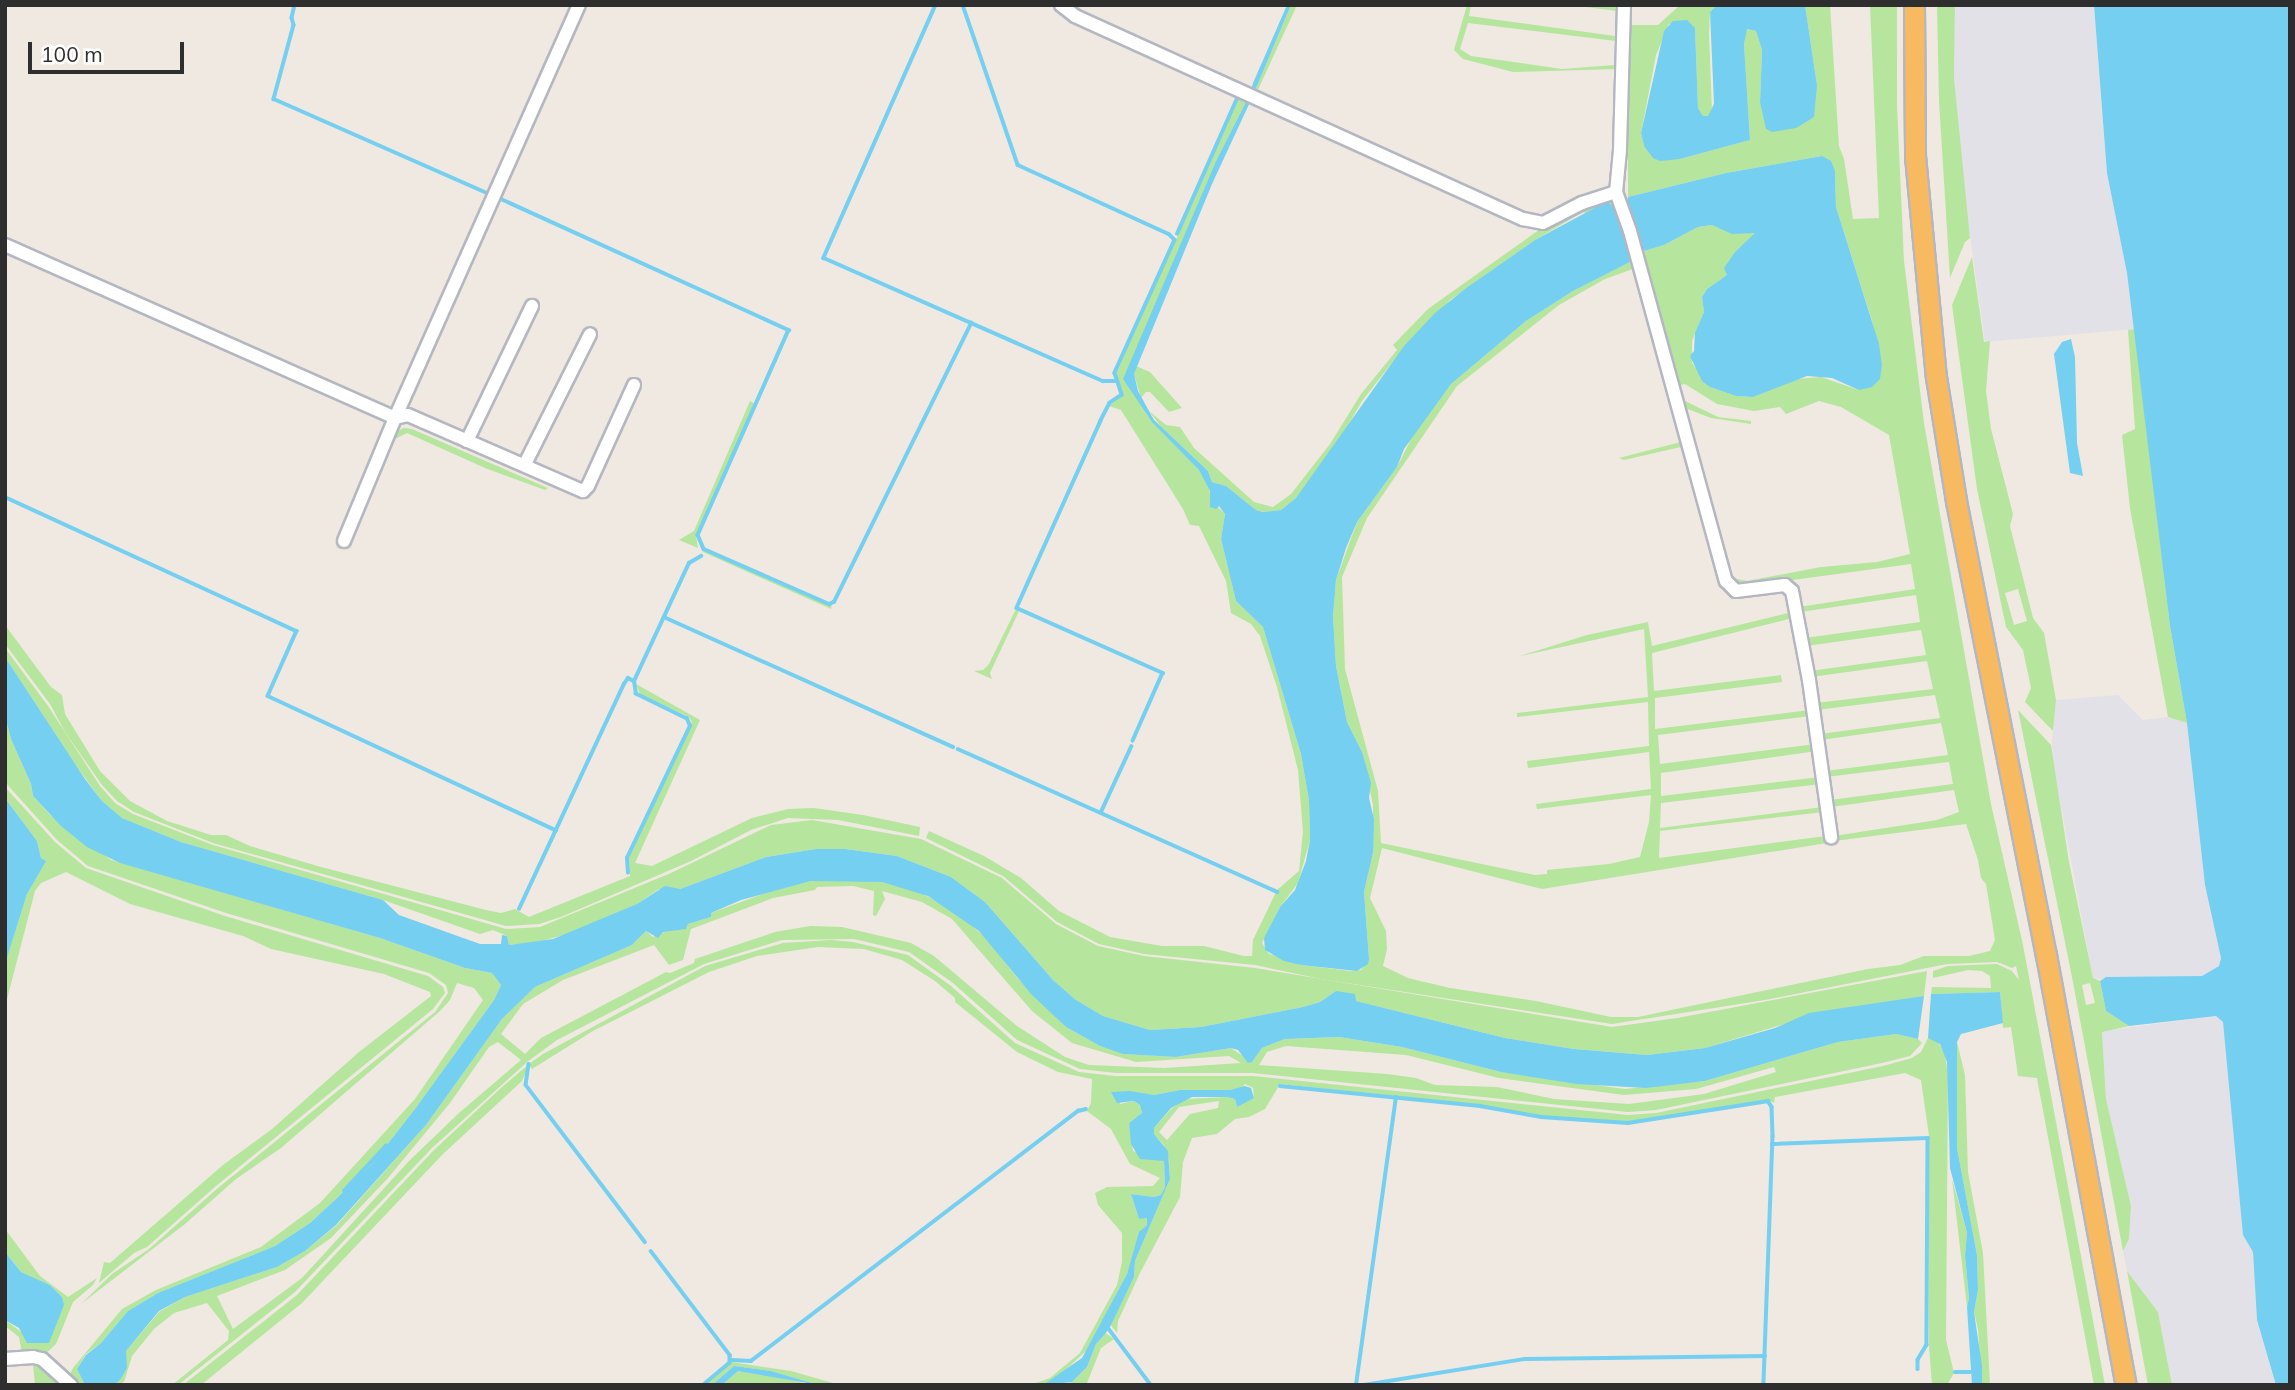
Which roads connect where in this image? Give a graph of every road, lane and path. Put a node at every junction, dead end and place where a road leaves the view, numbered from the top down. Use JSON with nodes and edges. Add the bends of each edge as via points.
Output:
{"nodes":[{"id":1,"x":579,"y":5,"type":"edge"},
{"id":2,"x":1061,"y":5,"type":"edge"},
{"id":3,"x":1624,"y":5,"type":"edge"},
{"id":4,"x":1914,"y":5,"type":"edge"},
{"id":5,"x":1616,"y":192,"type":"junction"},
{"id":6,"x":5,"y":245,"type":"edge"},
{"id":7,"x":532,"y":306,"type":"dead end"},
{"id":8,"x":590,"y":334,"type":"dead end"},
{"id":9,"x":634,"y":385,"type":"dead end"},
{"id":10,"x":395,"y":418,"type":"junction"},
{"id":11,"x":467,"y":441,"type":"junction"},
{"id":12,"x":526,"y":464,"type":"junction"},
{"id":13,"x":344,"y":541,"type":"dead end"},
{"id":14,"x":1831,"y":837,"type":"dead end"},
{"id":15,"x":5,"y":1359,"type":"edge"},
{"id":16,"x":71,"y":1385,"type":"edge"},
{"id":17,"x":2126,"y":1385,"type":"edge"}],
"edges":[{"from":1,"to":10,"type":"street"},
{"from":2,"to":5,"type":"street","via":[[1075,16],[1523,219],[1542,223]]},
{"from":3,"to":5,"type":"street"},
{"from":4,"to":17,"type":"highway","via":[[1915,156],[1936,377]]},
{"from":5,"to":14,"type":"street","via":[[1726,581],[1736,591],[1785,585],[1792,592],[1810,680]]},
{"from":6,"to":10,"type":"street"},
{"from":7,"to":11,"type":"street"},
{"from":8,"to":12,"type":"street"},
{"from":9,"to":12,"type":"street","via":[[583,491]]},
{"from":10,"to":11,"type":"street","via":[[408,415]]},
{"from":10,"to":13,"type":"street"},
{"from":11,"to":12,"type":"street"},
{"from":15,"to":16,"type":"street","via":[[42,1359]]}]}
